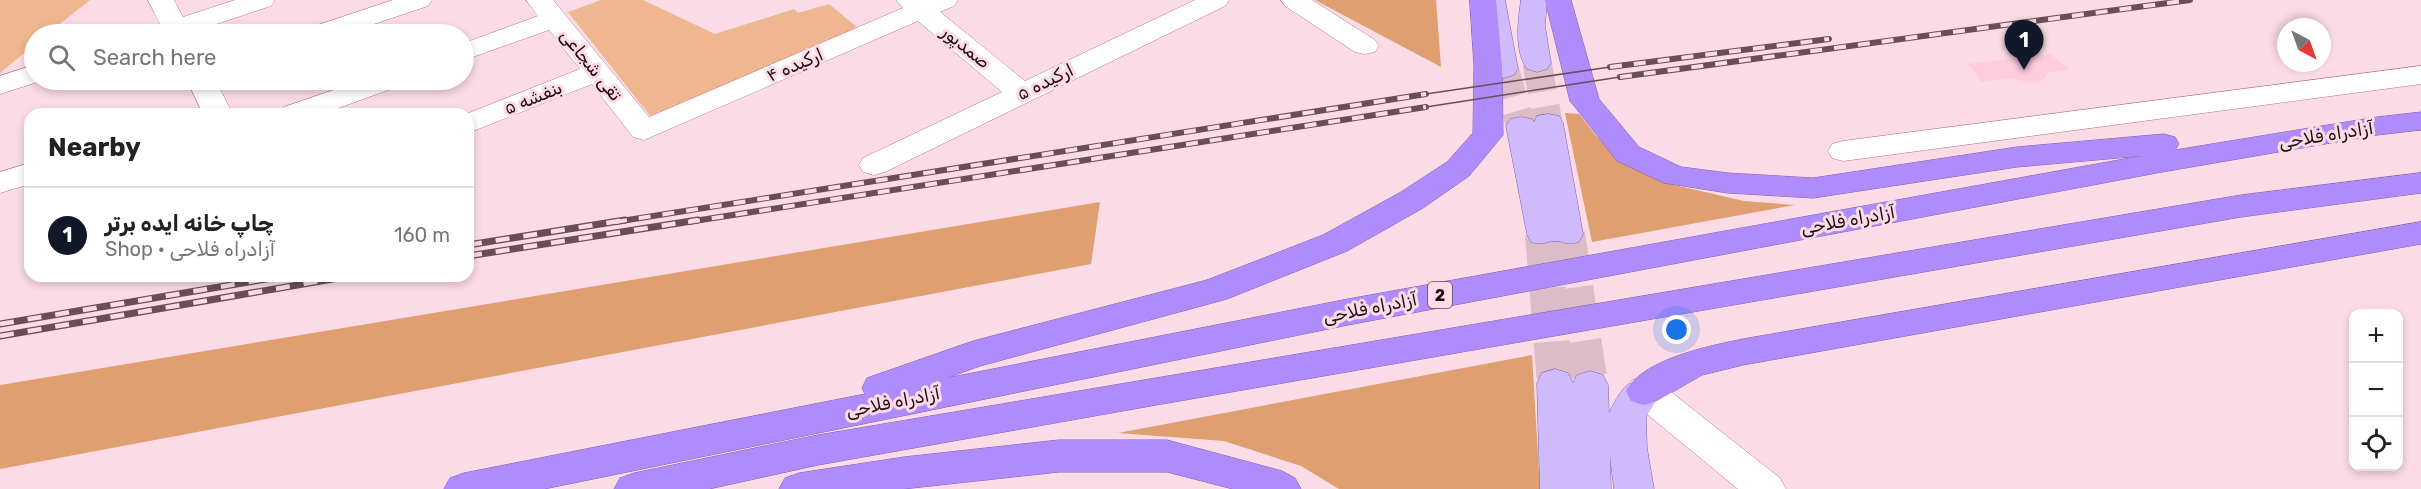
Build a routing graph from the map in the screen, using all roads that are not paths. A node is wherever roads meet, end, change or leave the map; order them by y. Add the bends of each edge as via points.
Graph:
1 (161, 0) edge
2 (262, 0) edge
3 (419, 0) edge
4 (1216, 0) edge
5 (1294, 0) edge
6 (1483, 0) edge
7 (1492, 0) edge
8 (1534, 0) edge
9 (1558, 0) edge
10 (925, 3) edge
11 (547, 10) edge
12 (168, 24) edge
13 (196, 24) edge
14 (349, 24) edge
15 (1365, 45) dead end
16 (474, 47) edge
17 (1537, 63) tunnel mouth
18 (1504, 69) tunnel mouth
19 (597, 72) junction
20 (2421, 75) edge
21 (24, 78) edge
22 (0, 86) edge
23 (204, 90) edge
24 (361, 90) edge
25 (1022, 93) junction
26 (209, 108) edge
27 (311, 108) edge
28 (474, 122) edge
29 (2421, 122) edge
30 (1535, 125) tunnel mouth
31 (644, 130) joint
32 (2250, 147) junction
33 (1844, 151) dead end
34 (874, 165) dead end
35 (24, 175) edge
36 (0, 183) edge
37 (2421, 183) edge
38 (2421, 233) edge
39 (1555, 234) tunnel mouth
40 (1644, 391) junction
41 (777, 425) junction
42 (464, 489) edge
43 (634, 489) edge
44 (799, 489) edge
45 (1281, 489) edge
46 (1560, 489) edge
47 (1591, 489) edge
48 (1634, 489) edge
49 (1766, 489) edge

1 - 12 street
2 - 13 street
3 - 14 street
4 - 25 street, ارکیده ۵
5 - 15 street
6 - 41 highway via 1488,135 1458,169 1412,200 1335,243 1215,290 973,354
7 - 18 main road
8 - 17 main road via 1530,26
9 - 32 highway via 1585,101 1628,154 1675,176 1813,188 2017,157 2152,144
10 - 25 street, صمدپور
10 - 31 street, ارکیده ۴
11 - 16 street
11 - 19 street, تقی شجاعی
19 - 28 street, بنفشه ۵
19 - 31 street, تقی شجاعی
20 - 33 street
21 - 22 street
23 - 26 street
24 - 27 street
25 - 34 street, ارکیده ۵
29 - 32 highway, آزادراه فلاحی / 2
30 - 39 main road
32 - 41 highway, آزادراه فلاحی / 2 via 1359,309
35 - 36 street
37 - 43 highway, آزادراه فلاحی via 2241,206 1185,386 818,450
38 - 40 highway via 1743,352 1692,363
40 - 48 main road via 1627,414
40 - 49 street
41 - 42 highway, آزادراه فلاحی / 2
44 - 45 highway via 904,473 1047,458 1113,456 1167,456 1268,482
46 - 47 main road via 1572,384

